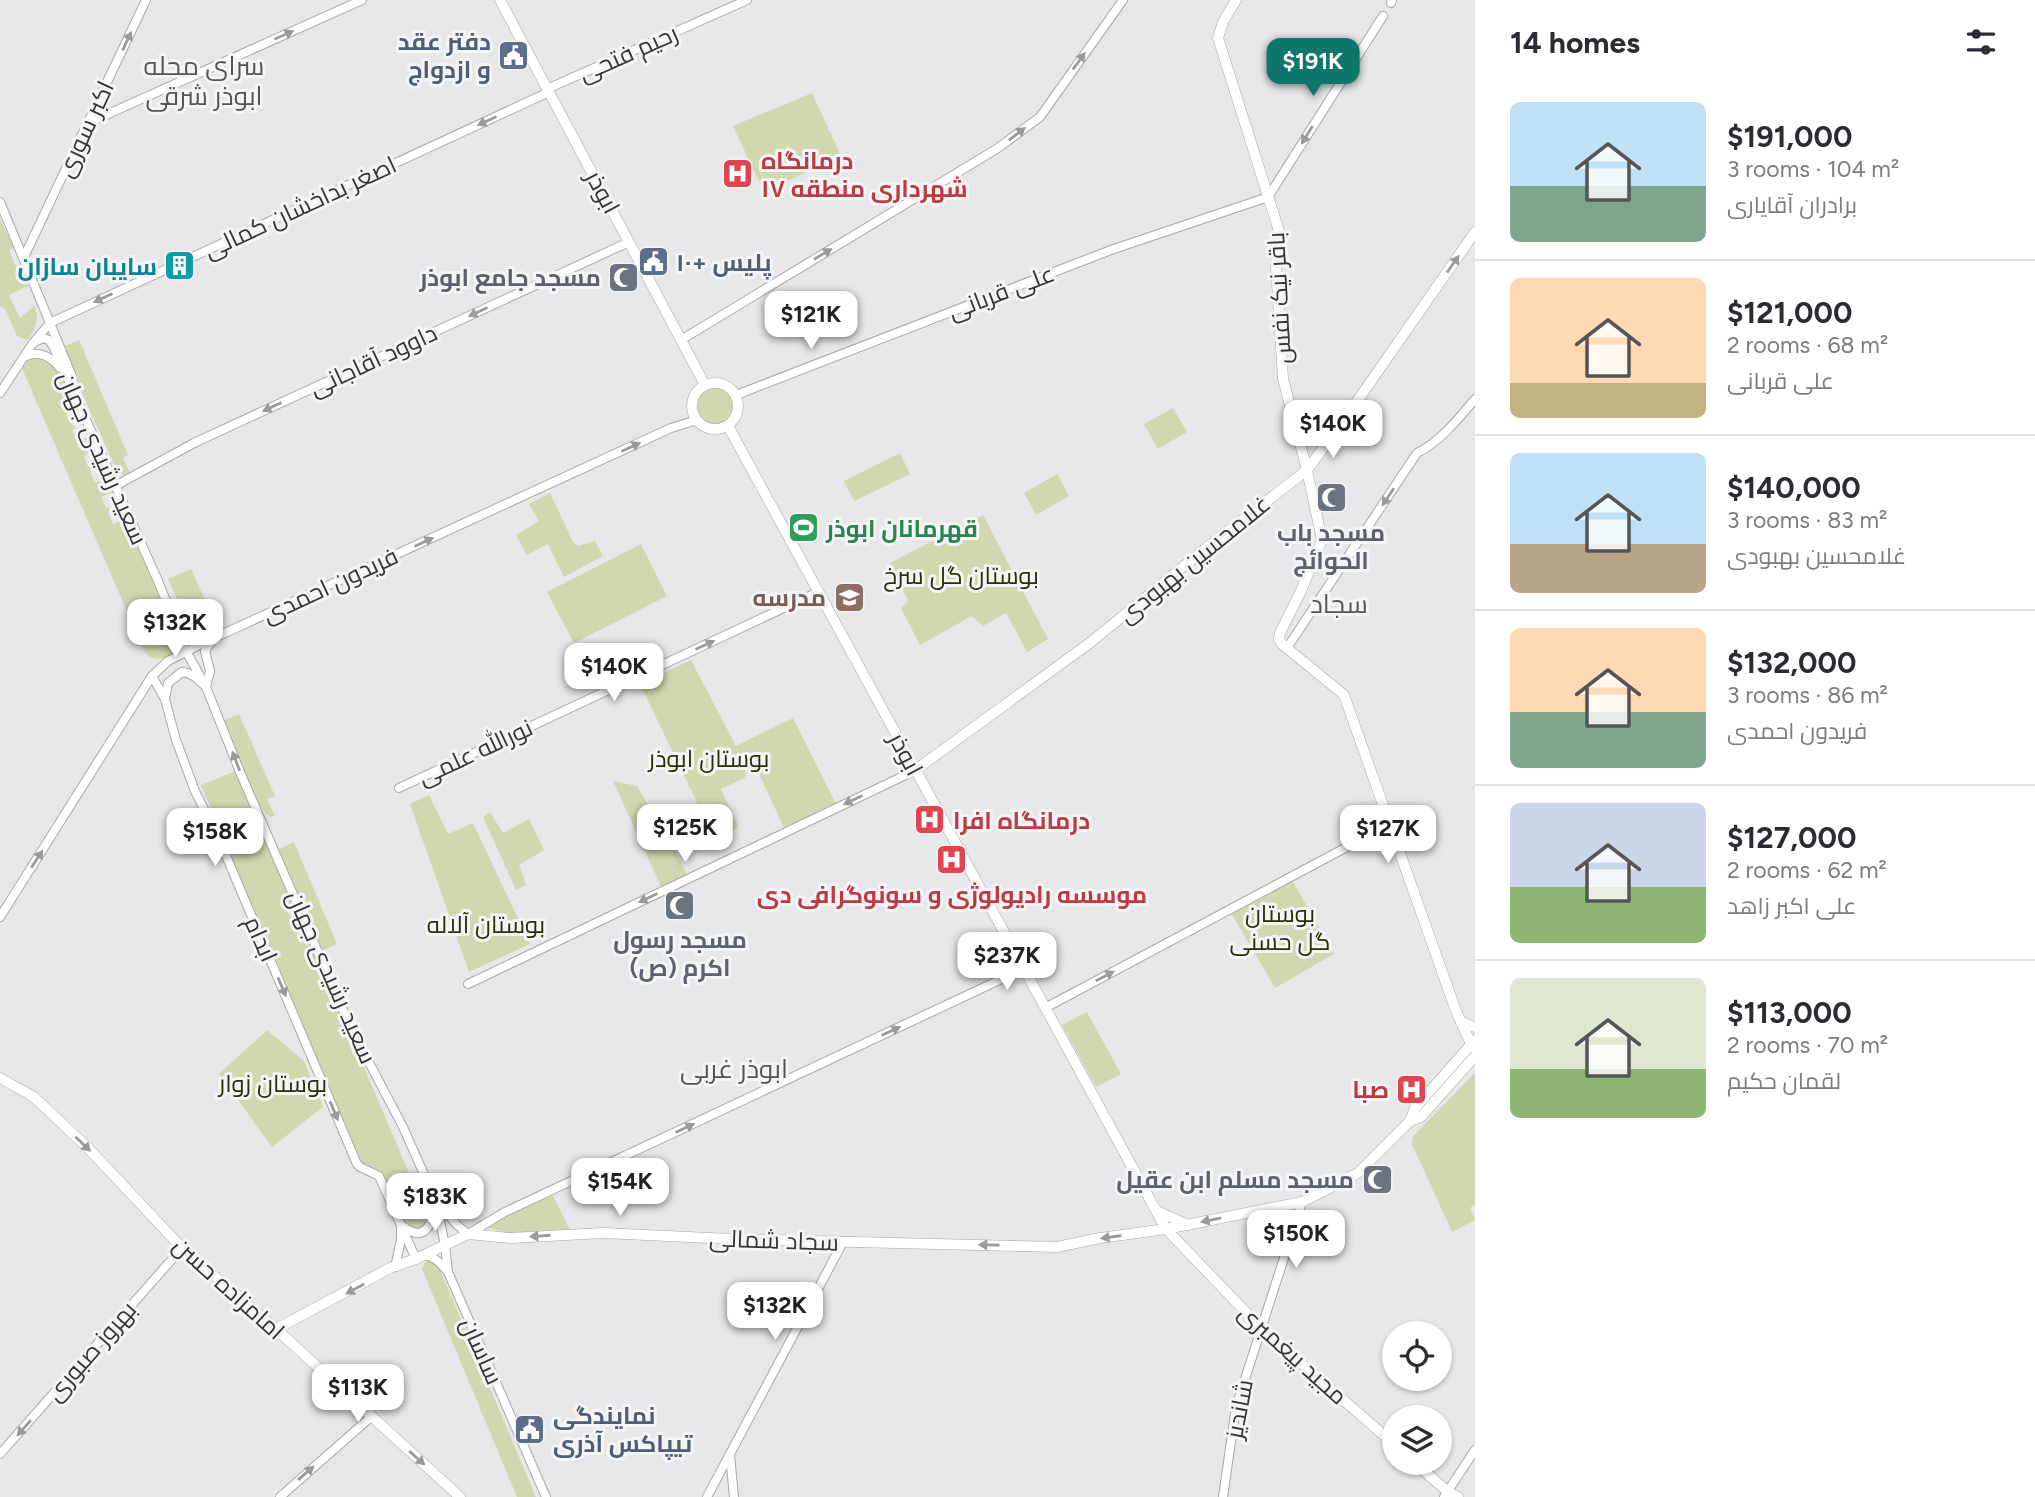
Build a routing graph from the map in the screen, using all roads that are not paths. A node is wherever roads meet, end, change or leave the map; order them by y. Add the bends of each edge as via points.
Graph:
1 (146, 0) edge
2 (362, 0) edge
3 (500, 0) edge
4 (747, 0) edge
5 (1123, 0) edge
6 (1236, 0) edge
7 (1383, 16) dead end
8 (548, 90) junction
9 (88, 123) junction
10 (1268, 197) junction
11 (0, 202) edge
12 (1475, 232) edge
13 (629, 242) junction
14 (24, 257) junction
15 (50, 323) junction
16 (681, 340) junction
17 (33, 343) junction
18 (26, 356) junction
19 (65, 372) junction
20 (705, 385) junction
21 (0, 393) edge
22 (736, 395) junction
23 (1475, 399) edge
24 (697, 420) junction
25 (728, 426) junction
26 (1307, 470) junction
27 (117, 485) junction
28 (160, 580) junction
29 (818, 592) junction
30 (222, 635) junction
31 (201, 644) junction
32 (1287, 648) junction
33 (186, 651) junction
34 (152, 676) junction
35 (206, 687) junction
36 (164, 699) junction
37 (914, 771) junction
38 (399, 788) dead end
39 (1390, 824) junction
40 (0, 917) edge
41 (1023, 969) junction
42 (468, 984) dead end
43 (1045, 1008) junction
44 (1461, 1022) junction
45 (1475, 1027) edge
46 (1474, 1044) edge
47 (1475, 1056) edge
48 (0, 1078) edge
49 (1415, 1115) junction
50 (435, 1199) junction
51 (1303, 1202) junction
52 (1156, 1211) junction
53 (401, 1225) junction
54 (1189, 1225) junction
55 (1166, 1229) junction
56 (468, 1234) junction
57 (843, 1242) junction
58 (445, 1245) junction
59 (182, 1248) junction
60 (420, 1257) junction
61 (395, 1267) junction
62 (448, 1272) junction
63 (276, 1329) junction
64 (1262, 1329) junction
65 (372, 1416) junction
66 (1382, 1434) edge
67 (1475, 1450) edge
68 (0, 1454) edge
69 (730, 1454) junction
70 (1427, 1475) edge
71 (715, 1481) junction
72 (733, 1494) edge
73 (1448, 1495) edge
74 (280, 1497) edge
75 (460, 1497) edge
76 (546, 1497) edge
77 (707, 1497) edge
78 (1223, 1497) edge
79 (1458, 1497) edge

9 -> 1 street, اکبر سوری
9 -> 2 street
3 - 8 main road, ابوذر
4 - 8 street, رحیم فتحی
16 -> 5 street via 998,148 1040,117
6 - 10 main road, باقر نیک نفس via 1218,38
7 -> 10 street
8 - 13 main road, ابوذر
8 -> 15 street, اصغر بداخشان کمالی
9 - 14 street, اکبر سوری
10 - 22 street, علی قربانی via 1111,250
10 - 26 main road, باقر نیک نفس via 1279,231 1276,266 1283,379
11 - 14 street, سعید رشیدی جهان
26 -> 12 main road, غلامحسین بهبودی
13 - 16 main road, ابوذر
13 -> 27 street, داوود آقاجانی via 194,443
14 - 15 street, سعید رشیدی جهان
15 - 17 street
15 - 27 street, سعید رشیدی جهان
16 - 20 main road, ابوذر
17 - 18 street
17 - 19 street, سعید رشیدی جهان via 49,340
18 - 19 street via 43,355
18 - 21 street
19 - 27 street, سعید رشیدی جهان
20 - 22 main road via 726,385
20 - 24 main road via 692,401
22 - 25 main road via 739,409
23 -> 32 street via 1457,421 1417,453
24 - 25 main road via 715,430
30 -> 24 street, فریدون احمدی
25 - 29 main road, ابوذر
26 - 32 main road, باقر نیک نفس via 1322,540 1280,633
26 - 37 main road, غلامحسین بهبودی via 1091,642
27 - 28 street, سعید رشیدی جهان
28 - 31 street, سعید رشیدی جهان via 187,639
28 - 33 street, سعید رشیدی جهان
29 - 37 main road, ابوذر
38 -> 29 street, نورالله علمی
30 - 31 street, فریدون احمدی
30 - 35 street via 205,651 210,671
31 - 33 street, فریدون احمدی
32 - 39 main road via 1344,695
33 - 34 street, فریدون احمدی
33 - 35 street, سعید رشیدی جهان
34 - 36 street, ابدام
40 -> 34 street, فریدون احمدی
35 - 36 street via 182,672 168,683
50 -> 35 street, سعید رشیدی جهان via 350,1026
36 -> 53 street, ابدام via 195,791 357,1164 379,1176
37 - 41 main road, ابوذر
37 -> 42 street
43 -> 39 street
39 - 44 main road
41 - 43 main road, ابوذر
56 -> 41 street via 505,1212
43 - 52 main road, ابوذر
44 - 45 main road
44 - 46 main road
46 - 49 main road
47 - 49 main road
48 -> 59 main road, امامزاده حسن via 34,1097
49 - 51 main road, سجاد شمالی via 1358,1172
50 - 53 street via 431,1224 424,1232 410,1232
50 - 56 street, سعید رشیدی جهان
50 - 58 street, ساسان
51 -> 54 main road, سجاد شمالی
51 - 64 street, شاندیز
52 - 54 main road
52 - 55 main road, ابوذر
53 - 60 street, ابدام
53 - 61 street
54 - 55 main road, سجاد شمالی
55 -> 57 main road, سجاد شمالی via 1057,1247
55 - 64 main road, مجید پیغمبری
57 -> 56 main road, سجاد شمالی via 604,1233 510,1238
56 - 58 main road
57 - 69 street
58 - 60 main road
58 - 62 street, ساسان
59 - 63 main road, امامزاده حسن
59 -> 68 street, بهروز صبوری
60 - 61 main road
60 - 62 street via 428,1255
61 -> 63 main road
62 - 76 street, ساسان
63 - 65 main road, امامزاده حسن
64 - 66 main road, مجید پیغمبری
64 - 78 street, شاندیز via 1237,1407
74 -> 65 street
65 -> 75 main road, امامزاده حسن
67 - 73 street
69 - 71 street
69 - 72 street
70 - 73 main road
71 - 72 street via 724,1480
71 - 77 street
73 - 79 main road

